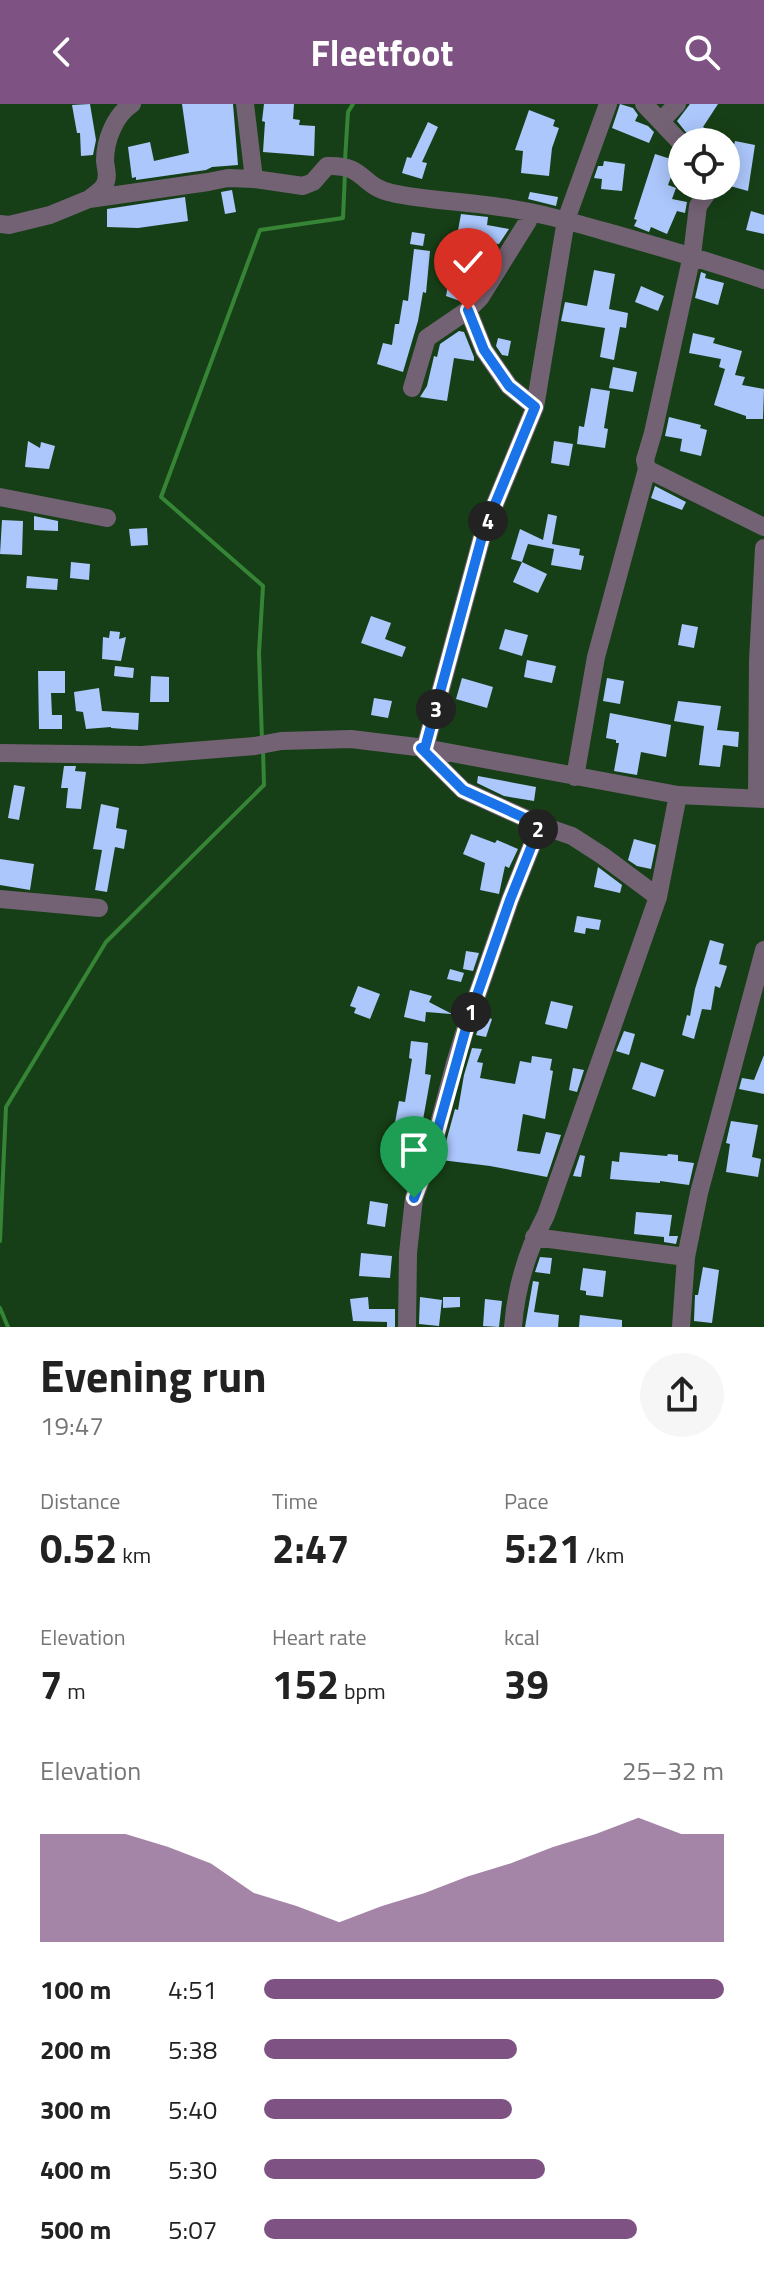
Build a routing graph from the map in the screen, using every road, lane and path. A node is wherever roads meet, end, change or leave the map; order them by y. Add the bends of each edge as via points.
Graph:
1 (132, 104) edge
2 (245, 104) edge
3 (608, 104) edge
4 (644, 104) edge
5 (677, 104) edge
6 (661, 121) junction
7 (668, 129) edge
8 (254, 179) junction
9 (89, 199) junction
10 (702, 200) edge
11 (432, 201) junction
12 (463, 203) junction
13 (566, 220) junction
14 (528, 221) junction
15 (0, 224) edge
16 (692, 255) junction
17 (764, 280) edge
18 (468, 310) junction
19 (412, 388) dead end
20 (535, 407) junction
21 (647, 469) junction
22 (0, 497) edge
23 (107, 518) dead end
24 (764, 527) edge
25 (764, 548) edge
26 (761, 658) edge
27 (423, 748) junction
28 (0, 753) edge
29 (575, 777) junction
30 (678, 795) junction
31 (760, 798) edge
32 (540, 825) junction
33 (658, 897) junction
34 (0, 899) edge
35 (99, 908) dead end
36 (764, 950) edge
37 (534, 1237) junction
38 (686, 1257) junction
39 (407, 1327) edge
40 (513, 1327) edge
41 (681, 1327) edge

1 - 9 street via 117,119 107,146 103,188
2 - 8 street
3 - 13 street
4 - 6 street
5 - 6 street
6 - 7 street
8 - 9 street via 228,178
8 - 11 street via 303,186 327,166 344,166 379,190
9 - 15 street via 50,215
10 - 16 street
11 - 12 street
11 - 14 street
12 - 13 street
12 - 14 street
13 - 16 street
13 - 20 street
14 - 18 street
16 - 17 street
16 - 21 street
18 - 19 street via 427,338
18 - 20 street via 484,350 509,386
20 - 27 street via 483,533
21 - 24 street
21 - 29 street via 596,657
22 - 23 street
25 - 26 street
26 - 31 street
27 - 28 street via 351,739 142,755
27 - 29 street
27 - 32 street via 463,790
29 - 30 street
30 - 31 street
30 - 33 street
32 - 33 street via 572,836
32 - 39 street via 468,1021 414,1198
33 - 37 street
34 - 35 street
36 - 38 street
37 - 38 street
37 - 40 street
38 - 41 street

